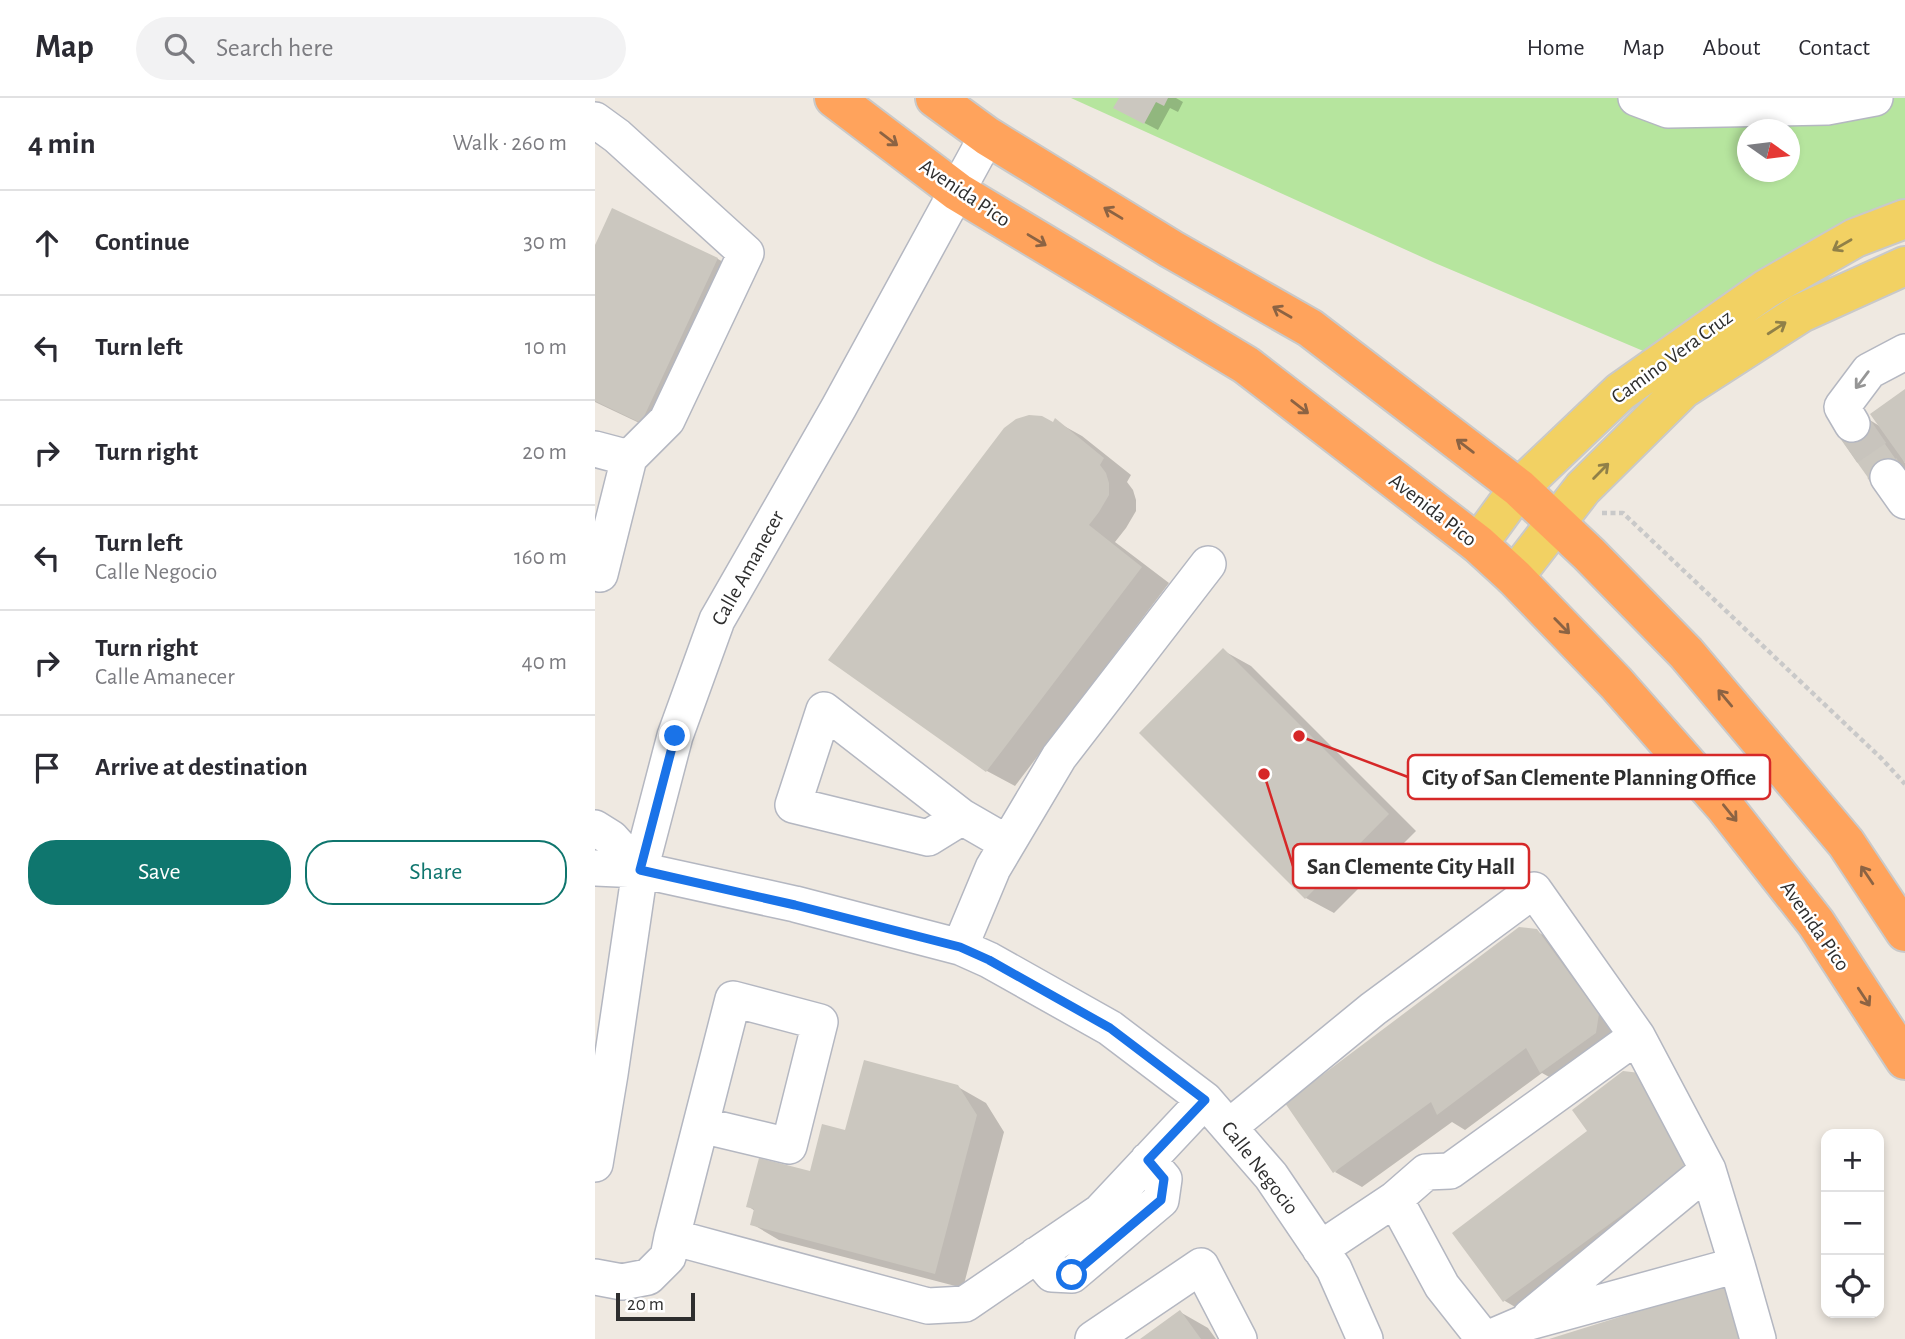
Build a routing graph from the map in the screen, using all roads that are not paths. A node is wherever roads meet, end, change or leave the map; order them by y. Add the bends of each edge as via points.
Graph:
1 (834, 98) edge
2 (935, 98) edge
3 (1636, 98) edge
4 (1875, 98) edge
5 (595, 120) edge
6 (987, 136) junction
7 (958, 192) junction
8 (1905, 219) edge
9 (1905, 266) edge
10 (1905, 352) edge
11 (1852, 424) tunnel mouth
12 (595, 449) edge
13 (629, 458) junction
14 (1519, 488) junction
15 (1557, 523) junction
16 (1478, 544) junction
17 (1208, 565) dead end
18 (1514, 577) junction
19 (597, 579) edge
20 (962, 817) junction
21 (595, 828) edge
22 (1007, 844) junction
23 (595, 868) edge
24 (640, 870) junction
25 (1905, 932) edge
26 (960, 947) junction
27 (1637, 1036) junction
28 (1905, 1060) edge
29 (1205, 1100) junction
30 (701, 1125) dead end
31 (1229, 1127) junction
32 (595, 1164) edge
33 (1708, 1170) junction
34 (1395, 1199) junction
35 (672, 1237) junction
36 (1320, 1249) junction
37 (1737, 1265) junction
38 (595, 1277) edge
39 (1522, 1324) junction
40 (1093, 1339) edge
41 (1239, 1339) edge
42 (1365, 1339) edge
43 (1485, 1339) edge
44 (1758, 1339) edge

1 -> 7 highway, Avenida Pico
2 - 6 highway
3 - 4 street via 1668,110 1827,107
5 - 13 street via 746,253 667,420
6 - 7 street, Calle Amanecer
14 -> 6 highway via 1310,328
7 -> 16 highway, Avenida Pico via 1246,365
7 - 24 street, Calle Amanecer via 717,620 675,736
8 -> 14 main road, Camino Vera Cruz via 1855,238 1766,289 1620,392
15 -> 9 main road, Camino Vera Cruz via 1583,488 1683,389 1801,313
10 -> 11 street via 1869,371 1842,407
12 - 13 street
13 - 19 street
14 - 15 highway
14 - 16 main road, Camino Vera Cruz
15 - 18 main road, Camino Vera Cruz
25 -> 15 highway via 1846,843 1686,653
16 - 18 highway, Avenida Pico
17 - 22 street via 1059,757
18 -> 28 highway, Avenida Pico via 1616,683 1725,807 1816,923
20 - 20 street via 898,768 824,710 793,805 928,838
20 - 22 street
21 - 24 street via 611,838
22 - 26 street
23 - 24 street, Calle Negocio
24 - 26 street, Calle Negocio
24 - 32 street, Calle Amanecer
26 - 29 street, Calle Negocio via 1110,1028
27 - 31 street via 1534,890 1373,1010
27 - 33 street
27 - 34 street via 1450,1171 1426,1172
29 - 31 street, Calle Negocio
29 - 35 street via 1148,1160 1164,1179 1161,1200 1072,1275 1052,1274 1036,1255 965,1304 928,1306
30 - 35 street
31 - 36 street, Calle Negocio via 1271,1176
33 - 37 street
33 - 39 street
34 - 36 street
34 - 43 street via 1442,1286
35 - 38 street via 667,1257 648,1277 622,1282
36 - 42 street, Calle Negocio via 1334,1269
37 - 39 street
37 - 44 street
39 - 43 street
40 - 41 street via 1201,1266

